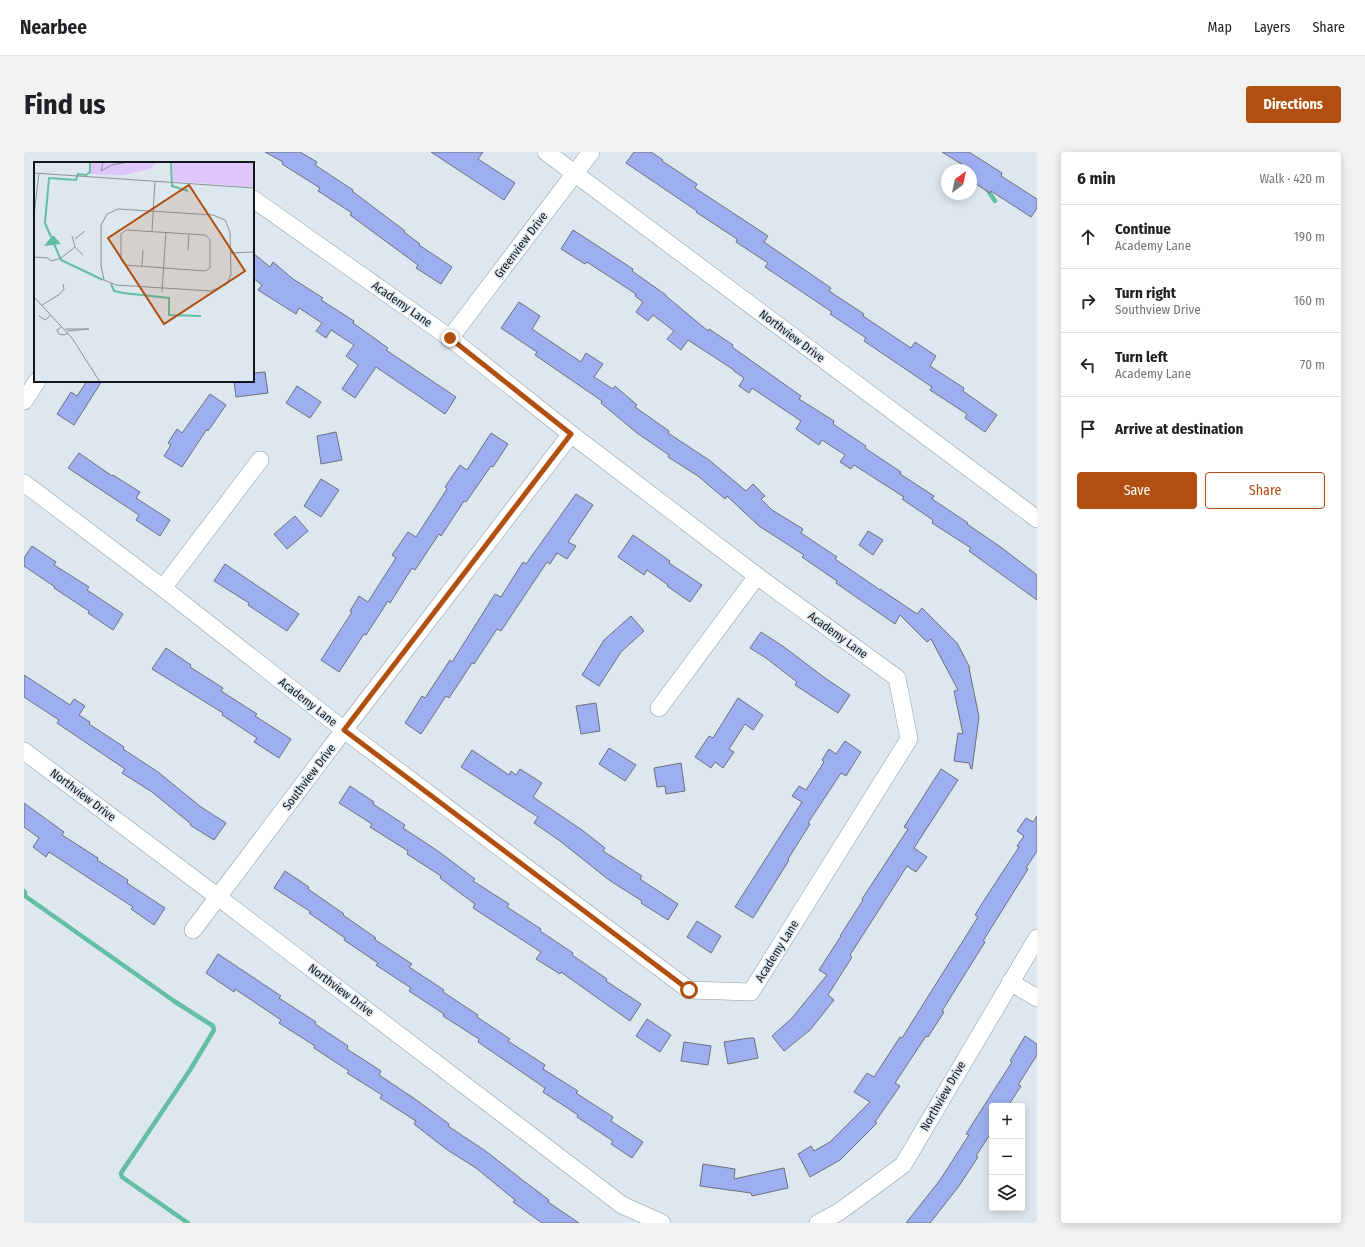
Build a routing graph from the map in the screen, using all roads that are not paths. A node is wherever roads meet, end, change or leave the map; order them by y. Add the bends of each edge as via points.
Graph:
1 (546, 152) edge
2 (591, 152) edge
3 (574, 173) junction
4 (254, 200) edge
5 (450, 338) junction
6 (36, 382) edge
7 (24, 401) edge
8 (571, 434) junction
9 (260, 460) dead end
10 (24, 483) edge
11 (1037, 519) edge
12 (757, 576) junction
13 (163, 588) junction
14 (659, 708) dead end
15 (344, 730) junction
16 (24, 751) edge
17 (218, 897) junction
18 (193, 930) dead end
19 (1037, 938) edge
20 (1010, 982) junction
21 (1037, 998) edge
22 (662, 1223) edge
23 (818, 1223) edge

1 - 3 street, Northview Drive
2 - 3 street, Greenview Drive
3 - 5 street, Greenview Drive
3 - 11 street, Northview Drive
4 - 5 street, Academy Lane
5 - 8 street, Academy Lane
6 - 7 street
8 - 12 street, Academy Lane
8 - 15 street, Southview Drive
9 - 13 street
10 - 13 street, Academy Lane
12 - 14 street
12 - 15 street, Academy Lane via 897,678 909,739 751,992 689,990
13 - 15 street, Academy Lane
15 - 17 street, Southview Drive
16 - 17 street, Northview Drive
17 - 18 street, Southview Drive
17 - 22 street, Northview Drive via 622,1205
19 - 20 street, Northview Drive
20 - 21 street
20 - 23 street, Northview Drive via 903,1165 839,1212

